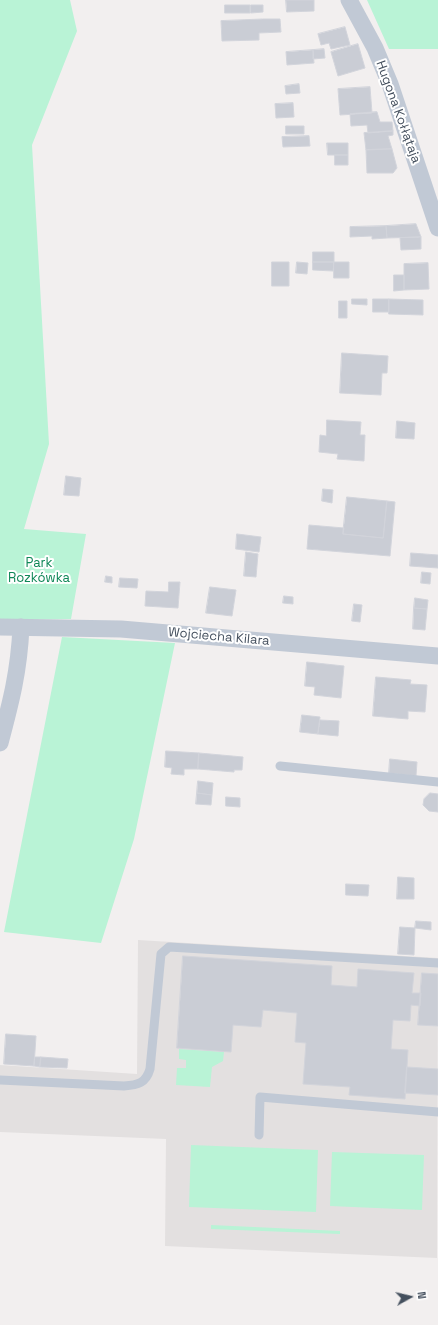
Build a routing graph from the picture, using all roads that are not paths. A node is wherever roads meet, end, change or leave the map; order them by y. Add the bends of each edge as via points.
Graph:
1 (349, 0) edge
2 (438, 228) edge
3 (0, 627) edge
4 (21, 627) junction
5 (438, 656) edge
6 (0, 743) edge
7 (280, 766) dead end
8 (438, 782) edge
9 (438, 963) edge
10 (0, 1080) edge
11 (438, 1112) edge
12 (259, 1135) dead end

1 - 2 street, Hugona Kołłątaja via 375,48 390,84
3 - 4 street, Wojciecha Kilara
4 - 5 street, Wojciecha Kilara via 121,629
4 - 6 street via 16,686
7 - 8 lane
9 - 10 lane via 169,948 161,954 150,1069 148,1077 142,1083 124,1086
11 - 12 lane via 260,1098

